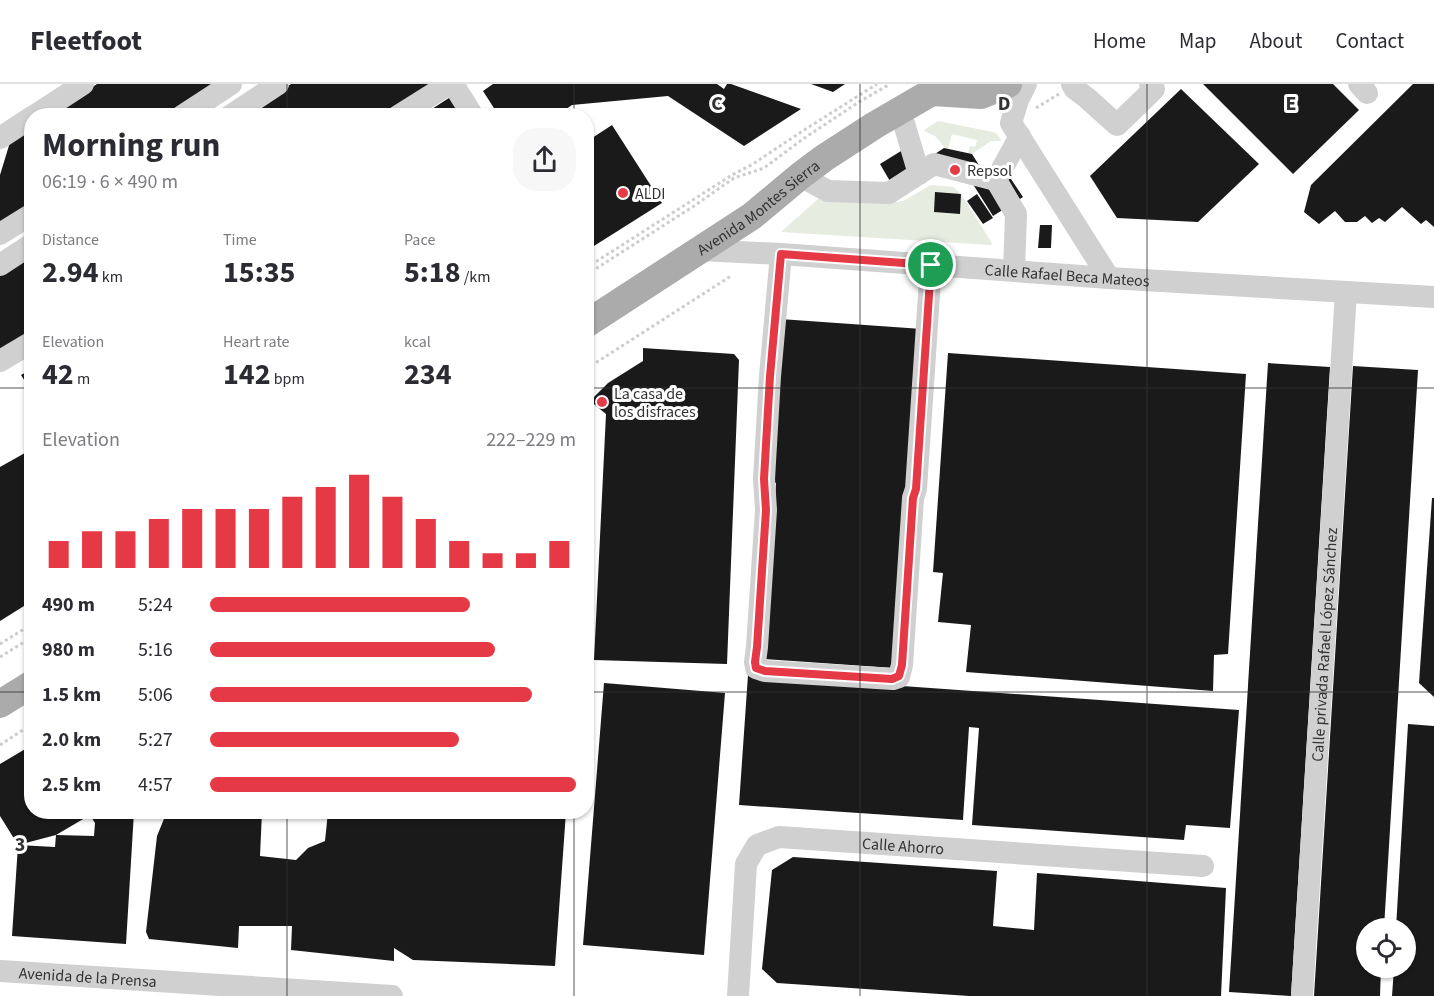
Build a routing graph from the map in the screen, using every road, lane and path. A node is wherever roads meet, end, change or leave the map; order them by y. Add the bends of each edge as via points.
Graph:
1 (83, 84) edge
2 (231, 84) edge
3 (278, 84) edge
4 (451, 84) edge
5 (877, 84) edge
6 (890, 84) edge
7 (1008, 84) edge
8 (1018, 84) edge
9 (1026, 84) edge
10 (1150, 84) edge
11 (1073, 85) edge
12 (940, 87) edge
13 (46, 108) edge
14 (194, 108) edge
15 (242, 108) edge
16 (411, 108) edge
17 (468, 108) edge
18 (900, 110) junction
19 (1032, 112) dead end
20 (24, 122) edge
21 (1016, 130) junction
22 (0, 138) edge
23 (919, 174) junction
24 (800, 176) junction
25 (996, 180) junction
26 (24, 219) edge
27 (0, 234) edge
28 (24, 249) edge
29 (700, 250) junction
30 (781, 254) junction
31 (594, 263) edge
32 (0, 265) edge
33 (931, 265) junction
34 (594, 270) edge
35 (1014, 271) junction
36 (731, 276) dead end
37 (1109, 278) junction
38 (1346, 292) junction
39 (1434, 297) edge
40 (594, 319) edge
41 (24, 347) edge
42 (0, 361) edge
43 (594, 364) edge
44 (24, 629) edge
45 (24, 642) edge
46 (0, 644) edge
47 (0, 657) edge
48 (24, 689) edge
49 (0, 704) edge
50 (24, 729) edge
51 (0, 745) edge
52 (1203, 866) dead end
53 (0, 971) edge
54 (392, 996) edge
55 (738, 996) edge
56 (1302, 996) edge

1 - 13 street
2 - 14 street
3 - 15 street
4 - 16 street
4 - 17 street
5 - 31 path
6 - 34 path via 764,168 734,178
7 - 12 main road, Avenida Montes Sierra via 981,95
8 - 9 main road
9 - 21 street via 1018,100
10 - 11 street via 1154,89 1117,125
11 - 19 path
12 - 18 main road, Avenida Montes Sierra
18 - 23 street
18 - 24 main road, Avenida Montes Sierra
20 - 22 street
21 - 25 street
21 - 37 street
23 - 24 street via 889,193 828,190
23 - 25 street via 934,164
24 - 29 main road, Avenida Montes Sierra via 752,216
25 - 35 street via 1016,214
26 - 27 street
28 - 32 street
29 - 30 street, Calle Rafael Beca Mateos
29 - 40 main road, Avenida Montes Sierra
30 - 33 street, Calle Rafael Beca Mateos
30 - 33 street via 770,376 766,510 755,662 756,668 765,671 892,679 899,676
33 - 35 street, Calle Rafael Beca Mateos
35 - 37 street, Calle Rafael Beca Mateos
36 - 43 path
37 - 38 street, Calle Rafael Beca Mateos
38 - 39 street, Calle Rafael Beca Mateos
38 - 56 street, Calle privada Rafael López Sánchez
41 - 42 street
44 - 46 path
45 - 47 path
48 - 49 main road
50 - 51 path
52 - 55 street, Calle Ahorro via 778,837 757,845 746,864
53 - 54 street, Avenida de la Prensa

